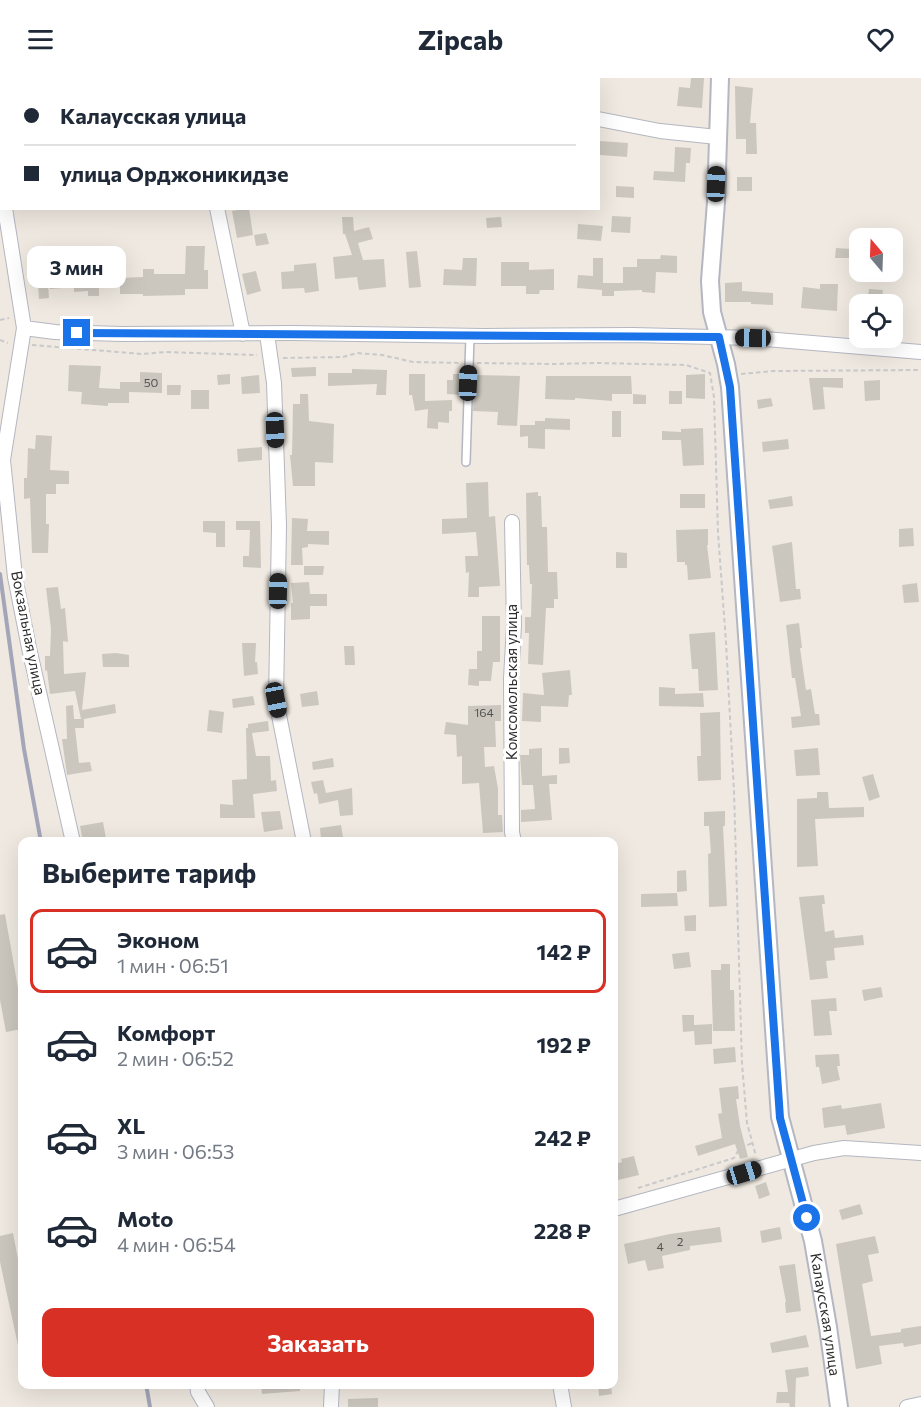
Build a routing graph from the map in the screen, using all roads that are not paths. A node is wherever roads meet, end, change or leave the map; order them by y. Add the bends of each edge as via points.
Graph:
1 (720, 78) edge
2 (600, 119) edge
3 (717, 137) junction
4 (5, 210) edge
5 (217, 210) edge
6 (24, 328) junction
7 (243, 334) junction
8 (267, 334) junction
9 (470, 336) junction
10 (719, 337) junction
11 (921, 352) edge
12 (466, 462) dead end
13 (512, 522) dead end
14 (72, 837) edge
15 (303, 837) edge
16 (513, 837) edge
17 (921, 1153) edge
18 (791, 1160) junction
19 (618, 1208) edge
20 (198, 1389) edge
21 (332, 1389) edge
22 (561, 1389) edge
23 (921, 1404) edge
24 (207, 1407) edge
25 (331, 1407) edge
26 (564, 1407) edge
27 (839, 1407) edge
28 (906, 1407) edge

1 - 3 street, Калаусская улица
2 - 3 street
3 - 10 street, Калаусская улица via 710,281
4 - 6 street, Вокзальная улица
5 - 7 street
6 - 7 street via 122,334
6 - 14 street, Вокзальная улица via 3,460 15,577
7 - 8 street
8 - 9 street
8 - 15 street via 274,383 279,525 276,700
9 - 10 street
9 - 12 lane
10 - 11 street
10 - 18 street, Калаусская улица via 728,376 780,1118
13 - 16 street, Комсомольская улица
17 - 18 street via 844,1148
18 - 19 street
18 - 27 street, Калаусская улица via 813,1241
20 - 24 street
21 - 25 street
22 - 26 street
23 - 28 street

